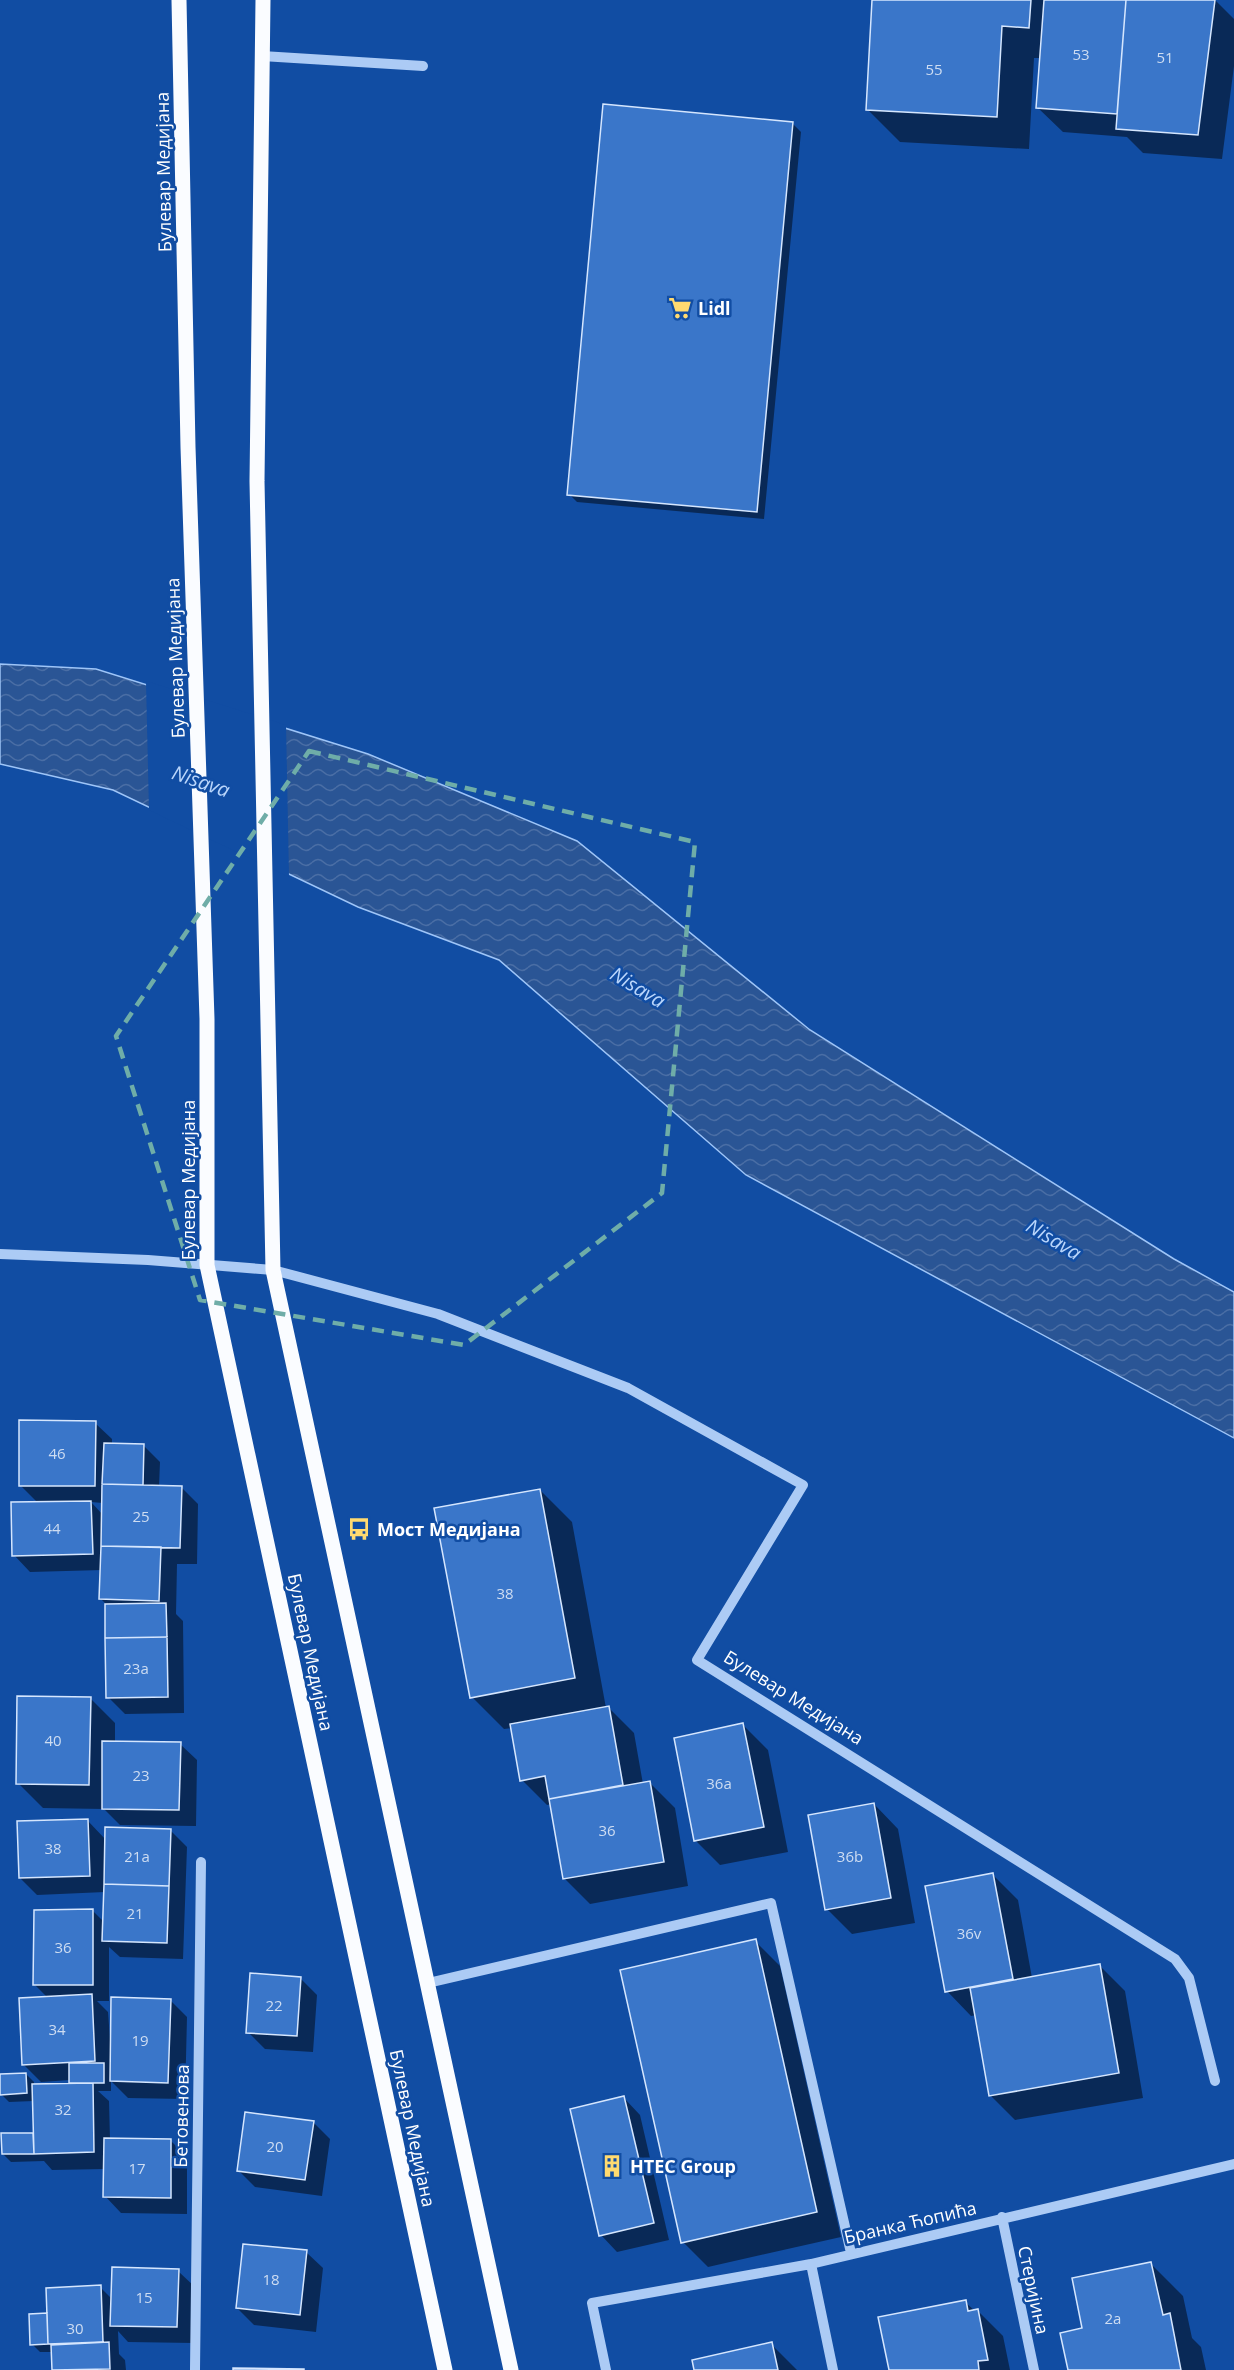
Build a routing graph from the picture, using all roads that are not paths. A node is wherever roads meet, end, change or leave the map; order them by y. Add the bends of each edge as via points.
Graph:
1 (180, 0) edge
2 (263, 0) edge
3 (262, 56) junction
4 (423, 66) dead end
5 (0, 1254) edge
6 (207, 1265) junction
7 (273, 1270) junction
8 (201, 1862) dead end
9 (428, 1983) junction
10 (1215, 2081) dead end
11 (1234, 2164) edge
12 (1002, 2217) junction
13 (851, 2253) junction
14 (811, 2264) junction
15 (195, 2370) edge
16 (445, 2370) edge
17 (511, 2370) edge
18 (606, 2370) edge
19 (833, 2370) edge
20 (1034, 2370) edge

1 - 6 main road, Булевар Медијана via 188,447 207,1019
2 - 3 main road
3 - 4 street
3 - 7 main road via 256,481
5 - 6 street
6 - 7 street
6 - 16 main road, Булевар Медијана
7 - 9 main road
7 - 10 street, Булевар Медијана via 438,1314 628,1388 803,1485 698,1659 1175,1959 1189,1978
8 - 15 street, Бетовенова
9 - 13 street via 771,1903
9 - 17 main road
11 - 12 street, Бранка Ћопића
12 - 13 street, Бранка Ћопића
12 - 20 street, Стеријина
13 - 14 street, Бранка Ћопића
14 - 18 street, Бранка Ћопића via 592,2303
14 - 19 street

